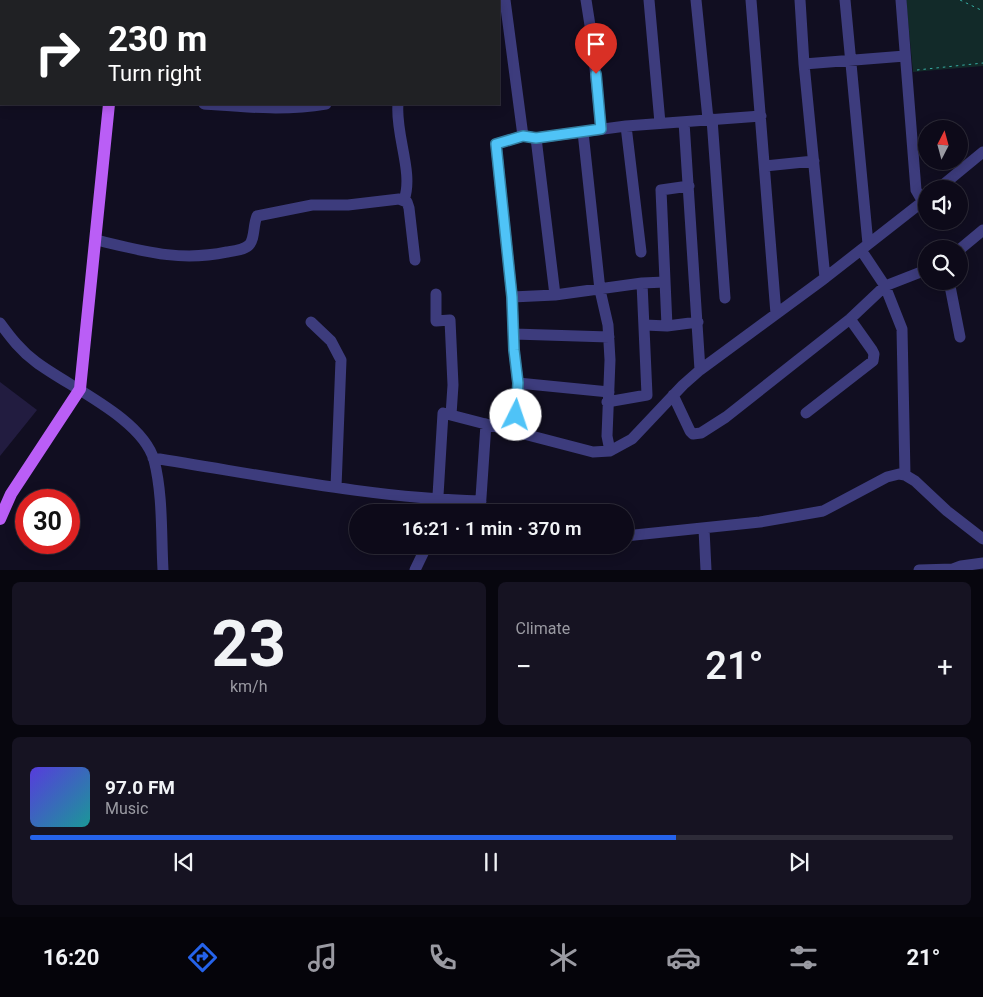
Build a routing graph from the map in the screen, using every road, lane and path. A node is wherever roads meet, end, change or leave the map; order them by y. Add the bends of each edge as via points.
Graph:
1 (505, 0) edge
2 (586, 0) edge
3 (649, 0) edge
4 (661, 0) edge
5 (696, 0) edge
6 (752, 0) edge
7 (800, 0) edge
8 (845, 0) edge
9 (901, 0) edge
10 (960, 0) edge
11 (983, 11) edge
12 (905, 56) junction
13 (850, 60) junction
14 (983, 63) edge
15 (804, 64) junction
16 (917, 70) dead end
17 (109, 105) edge
18 (216, 105) edge
19 (320, 105) edge
20 (398, 105) edge
21 (761, 116) junction
22 (710, 119) junction
23 (684, 122) junction
24 (660, 123) junction
25 (626, 126) junction
26 (601, 129) junction
27 (583, 132) junction
28 (523, 136) junction
29 (536, 138) junction
30 (983, 152) edge
31 (814, 161) junction
32 (765, 166) junction
33 (949, 180) edge
34 (689, 186) junction
35 (918, 192) edge
36 (404, 200) junction
37 (918, 205) edge
38 (983, 230) edge
39 (96, 240) junction
40 (968, 242) edge
41 (864, 247) junction
42 (641, 252) dead end
43 (415, 260) dead end
44 (918, 273) edge
45 (825, 278) junction
46 (665, 282) junction
47 (642, 283) junction
48 (885, 286) junction
49 (600, 290) junction
50 (952, 290) edge
51 (436, 294) dead end
52 (555, 295) junction
53 (512, 297) junction
54 (725, 298) dead end
55 (776, 314) junction
56 (850, 319) junction
57 (312, 322) dead end
58 (698, 322) junction
59 (0, 323) edge
60 (645, 325) junction
61 (667, 326) junction
62 (514, 334) junction
63 (609, 337) junction
64 (960, 337) dead end
65 (700, 370) junction
66 (518, 383) junction
67 (80, 389) junction
68 (673, 395) junction
69 (608, 397) junction
70 (806, 414) dead end
71 (451, 415) junction
72 (486, 424) junction
73 (515, 431) junction
74 (610, 451) junction
75 (153, 458) junction
76 (905, 475) junction
77 (336, 487) junction
78 (438, 499) junction
79 (438, 504) edge
80 (464, 504) edge
81 (480, 504) edge
82 (0, 519) edge
83 (704, 529) junction
84 (634, 535) edge
85 (983, 539) edge
86 (422, 554) edge
87 (983, 563) edge
88 (163, 570) edge
89 (414, 570) edge
90 (706, 570) edge
91 (919, 570) edge

1 - 28 street
2 - 26 street
3 - 4 street
3 - 24 street
5 - 22 street
6 - 21 street
7 - 15 street
8 - 13 street
9 - 12 street
10 - 11 path
12 - 13 street
12 - 35 street
13 - 15 street
13 - 41 street
14 - 16 path
15 - 31 street
17 - 39 main road
18 - 19 street via 262,109
20 - 36 street via 408,191
21 - 22 street
21 - 32 street
22 - 23 street
22 - 54 street
23 - 24 street
23 - 34 street
24 - 25 street
25 - 26 street
25 - 42 street
26 - 27 street
27 - 29 street
27 - 49 street
28 - 29 street
28 - 53 street via 496,144
29 - 52 street
30 - 33 street
31 - 32 street
31 - 45 street
32 - 55 street
34 - 46 street via 660,190
34 - 58 street
36 - 39 street via 312,205 266,213 257,216 249,245 207,256 164,255
36 - 43 street via 409,208
37 - 41 street
38 - 40 street
39 - 67 main road
41 - 45 street
41 - 48 street
44 - 48 street
45 - 55 street
46 - 47 street
46 - 61 street
47 - 49 street
47 - 60 street
48 - 56 street
48 - 76 street via 902,329
49 - 52 street
49 - 63 street
50 - 64 street
51 - 71 street via 436,321 450,320
52 - 53 street
53 - 62 street
55 - 65 street
56 - 68 street via 701,433 690,432
56 - 70 street via 872,350 873,361
57 - 77 street via 331,341 341,360
58 - 61 street
58 - 65 street
59 - 67 street via 19,348 37,363
60 - 61 street
60 - 69 street via 647,395
62 - 63 street
62 - 66 street
63 - 69 street
65 - 68 street
66 - 69 street
66 - 73 street
67 - 75 street via 140,435
67 - 82 main road via 11,494
68 - 74 street via 632,439
69 - 74 street
71 - 72 street
71 - 78 street via 443,413
72 - 73 street
72 - 81 street
73 - 74 street via 593,452
75 - 77 street
75 - 88 street via 159,489
76 - 83 street via 887,477 822,511
76 - 85 street
77 - 78 street
78 - 79 street
78 - 80 street
83 - 84 street
83 - 90 street
86 - 89 street
87 - 91 street via 953,570

